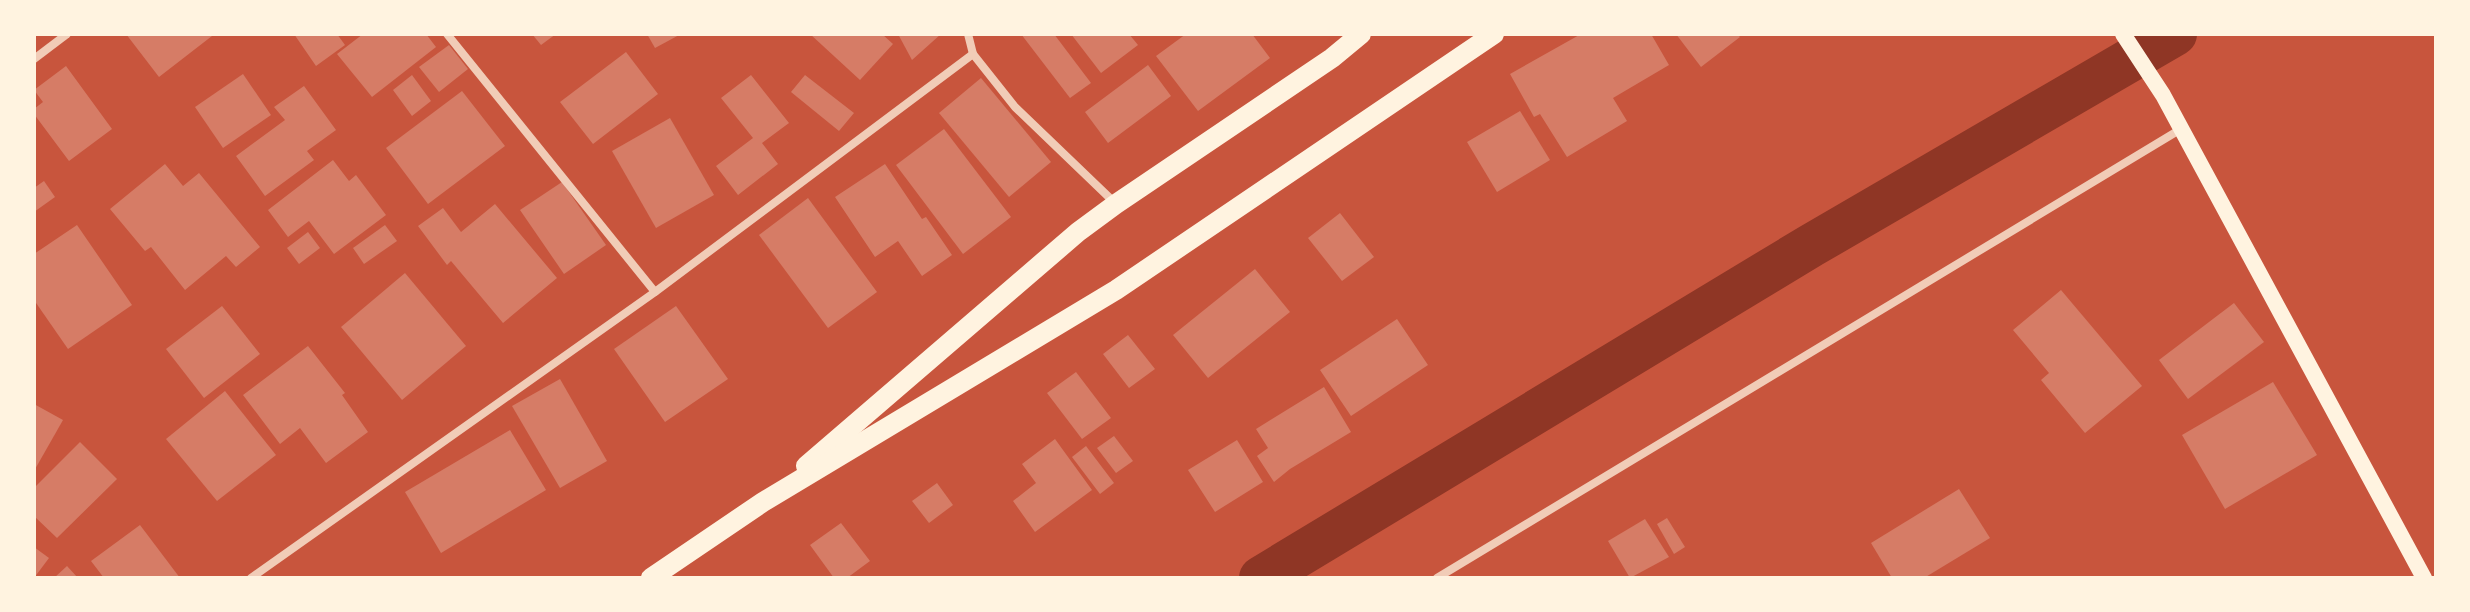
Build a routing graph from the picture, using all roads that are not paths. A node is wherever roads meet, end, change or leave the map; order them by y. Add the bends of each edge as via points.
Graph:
1 (67, 34) edge
2 (447, 34) edge
3 (968, 34) edge
4 (1361, 34) edge
5 (1494, 34) edge
6 (2123, 34) edge
7 (973, 54) junction
8 (34, 59) edge
9 (2181, 129) junction
10 (1116, 204) junction
11 (655, 292) junction
12 (763, 502) junction
13 (251, 578) edge
14 (651, 578) edge
15 (1437, 578) edge
16 (2424, 578) edge

1 - 8 street
2 - 11 street
3 - 7 street
4 - 10 main road
5 - 12 main road via 1116,290
6 - 9 main road
7 - 10 street via 1015,107
7 - 11 street
9 - 15 street
9 - 16 main road
10 - 12 main road
11 - 13 street
12 - 14 main road

